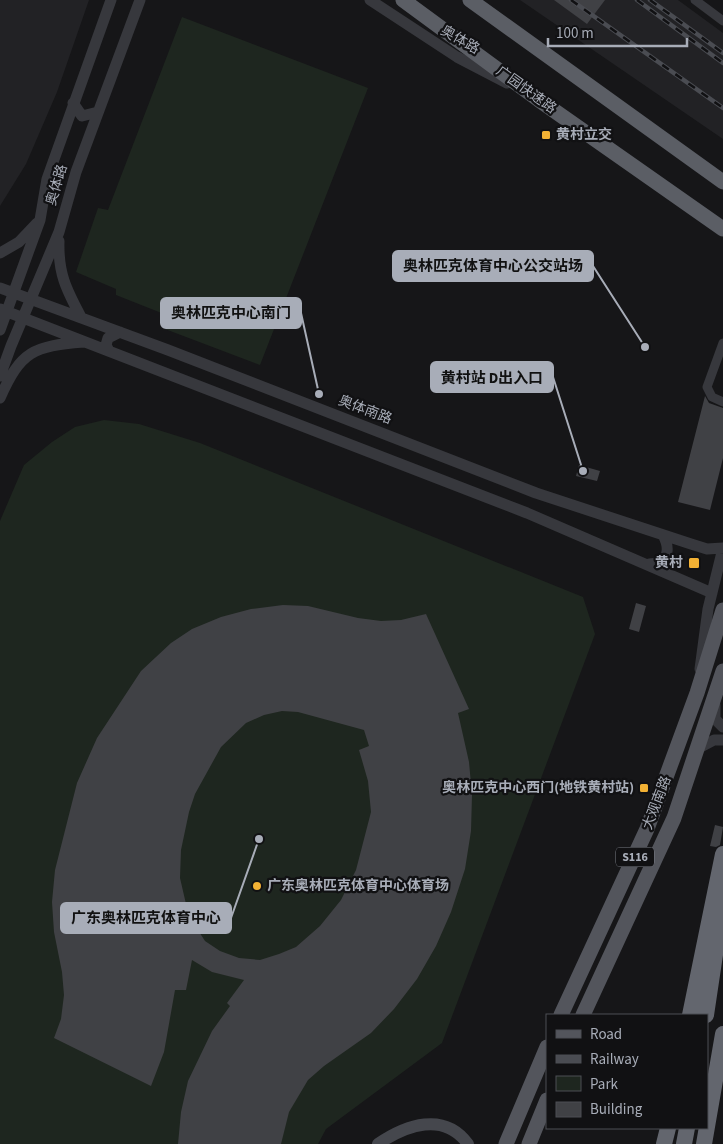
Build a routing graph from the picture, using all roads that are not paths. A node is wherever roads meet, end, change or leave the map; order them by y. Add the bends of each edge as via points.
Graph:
1 (111, 0) edge
2 (140, 0) edge
3 (370, 0) edge
4 (403, 0) edge
5 (470, 0) edge
6 (695, 0) edge
7 (723, 20) edge
8 (539, 100) junction
9 (73, 104) junction
10 (98, 112) junction
11 (723, 182) edge
12 (40, 220) junction
13 (723, 229) edge
14 (59, 232) junction
15 (0, 254) edge
16 (0, 288) edge
17 (14, 292) junction
18 (32, 298) junction
19 (4, 310) edge
20 (23, 317) junction
21 (81, 317) junction
22 (0, 330) edge
23 (120, 332) junction
24 (86, 342) junction
25 (723, 343) edge
26 (109, 351) junction
27 (0, 376) edge
28 (0, 398) edge
29 (723, 402) edge
30 (663, 535) junction
31 (723, 548) edge
32 (647, 564) junction
33 (712, 593) junction
34 (723, 610) edge
35 (723, 671) edge
36 (723, 677) edge
37 (698, 693) junction
38 (716, 694) junction
39 (723, 727) edge
40 (723, 740) edge
41 (699, 748) junction
42 (723, 854) edge
43 (723, 898) edge
44 (561, 1014) edge
45 (583, 1014) edge
46 (690, 1014) edge
47 (706, 1014) edge
48 (723, 1034) edge
49 (546, 1049) edge
50 (546, 1102) edge
51 (708, 1123) edge
52 (668, 1129) edge
53 (687, 1129) edge
54 (707, 1129) edge
55 (378, 1144) edge
56 (468, 1144) edge
57 (506, 1144) edge
58 (529, 1144) edge
59 (664, 1144) edge
60 (684, 1144) edge
61 (704, 1144) edge

1 - 9 street, 奥体路
2 - 10 street, 奥体路
3 - 8 street, 奥体路 via 458,56
4 - 8 highway, 广园快速路
5 - 11 highway
6 - 7 street
8 - 13 highway, 广园快速路
9 - 10 street via 82,116
9 - 12 street, 奥体路 via 47,179
10 - 14 street, 奥体路
12 - 15 street via 19,242
12 - 17 street, 奥体路
14 - 18 street, 奥体路
14 - 21 street via 60,272
16 - 17 street, 奥体南路
17 - 18 street, 奥体南路
17 - 19 street, 奥体路
18 - 20 street, 奥体路
18 - 21 street, 奥体南路
19 - 20 street
19 - 22 street, 奥体路
20 - 24 street
20 - 27 street, 奥体路
21 - 23 street, 奥体南路
23 - 26 street via 108,338 106,345
23 - 30 street, 奥体南路 via 536,493
24 - 26 street
24 - 28 street via 48,346 29,355 16,366
25 - 29 street via 707,387 712,397
26 - 32 street via 527,513
30 - 31 street, 奥体南路 via 707,549
30 - 32 street via 667,556 658,564
31 - 33 street
32 - 33 street
33 - 37 street via 700,660
34 - 37 main road, 大观南路 / S116
35 - 38 main road, 大观南路 / S116
36 - 38 street
37 - 44 main road, 大观南路 / S116 via 648,829
38 - 39 street via 715,719
38 - 41 main road, 大观南路 / S116
40 - 41 street via 714,740
41 - 45 main road, 大观南路 / S116 via 659,852
42 - 46 highway
43 - 47 highway
48 - 51 highway
49 - 57 main road
50 - 58 main road
52 - 59 highway
53 - 60 highway
54 - 61 highway
55 - 56 main road via 400,1130 427,1123 451,1128

